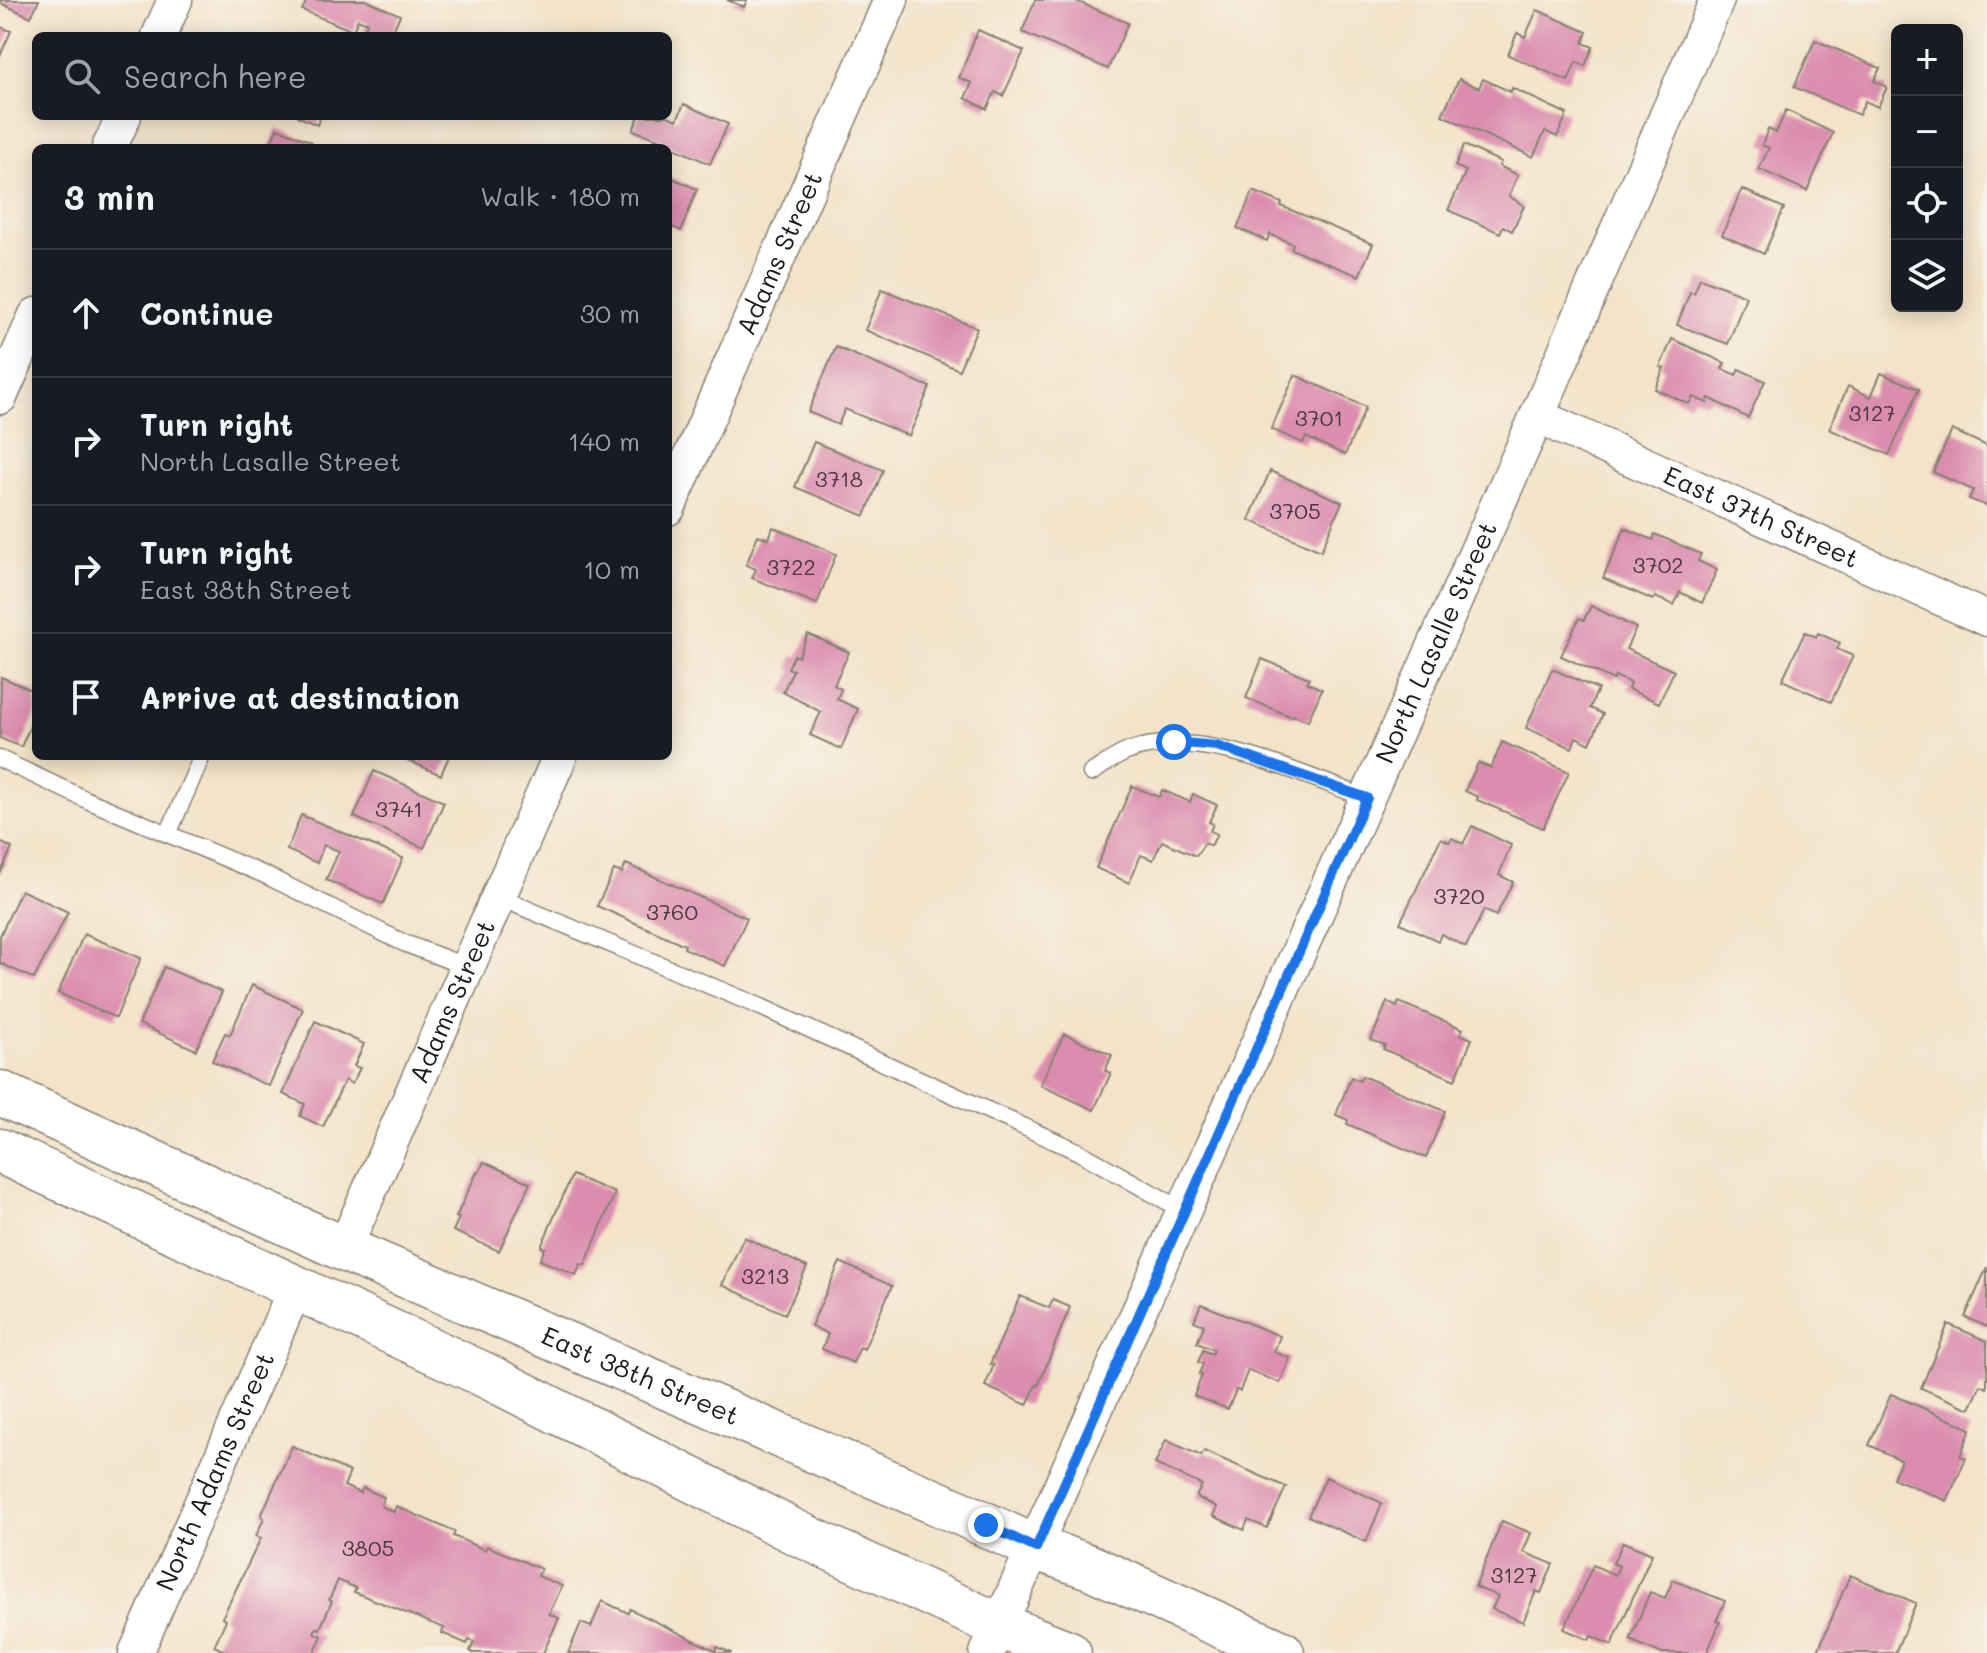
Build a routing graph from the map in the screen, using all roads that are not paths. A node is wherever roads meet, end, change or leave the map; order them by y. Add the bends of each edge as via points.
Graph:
1 (175, 0) edge
2 (891, 0) edge
3 (1717, 0) edge
4 (161, 32) edge
5 (122, 120) edge
6 (111, 144) edge
7 (32, 324) edge
8 (0, 397) edge
9 (1537, 416) junction
10 (672, 499) edge
11 (1987, 619) edge
12 (0, 759) edge
13 (200, 760) edge
14 (558, 760) edge
15 (1091, 773) dead end
16 (1367, 798) junction
17 (168, 834) junction
18 (498, 897) junction
19 (467, 967) junction
20 (0, 1093) edge
21 (0, 1151) edge
22 (1184, 1211) junction
23 (344, 1249) junction
24 (295, 1289) junction
25 (1036, 1548) junction
26 (994, 1639) edge
27 (136, 1653) edge
28 (1069, 1653) edge
29 (1282, 1653) edge

1 - 4 street
2 - 10 street, Adams Street
3 - 9 street, North Lasalle Street
5 - 6 street
7 - 8 street
9 - 11 street, East 37th Street
9 - 16 street, North Lasalle Street
12 - 17 lane
13 - 17 lane
14 - 18 street, Adams Street
15 - 16 lane via 1129,751 1174,742 1217,746
16 - 22 street, North Lasalle Street
17 - 19 lane
18 - 19 street, Adams Street
18 - 22 lane via 761,1007 1079,1152
19 - 23 street, Adams Street
20 - 23 main road, East 38th Street
21 - 24 main road
22 - 25 street, North Lasalle Street
23 - 25 main road, East 38th Street
24 - 26 main road via 487,1376
24 - 27 street, North Adams Street
25 - 26 street, North Lasalle Street
25 - 29 main road, East 38th Street
26 - 28 main road

